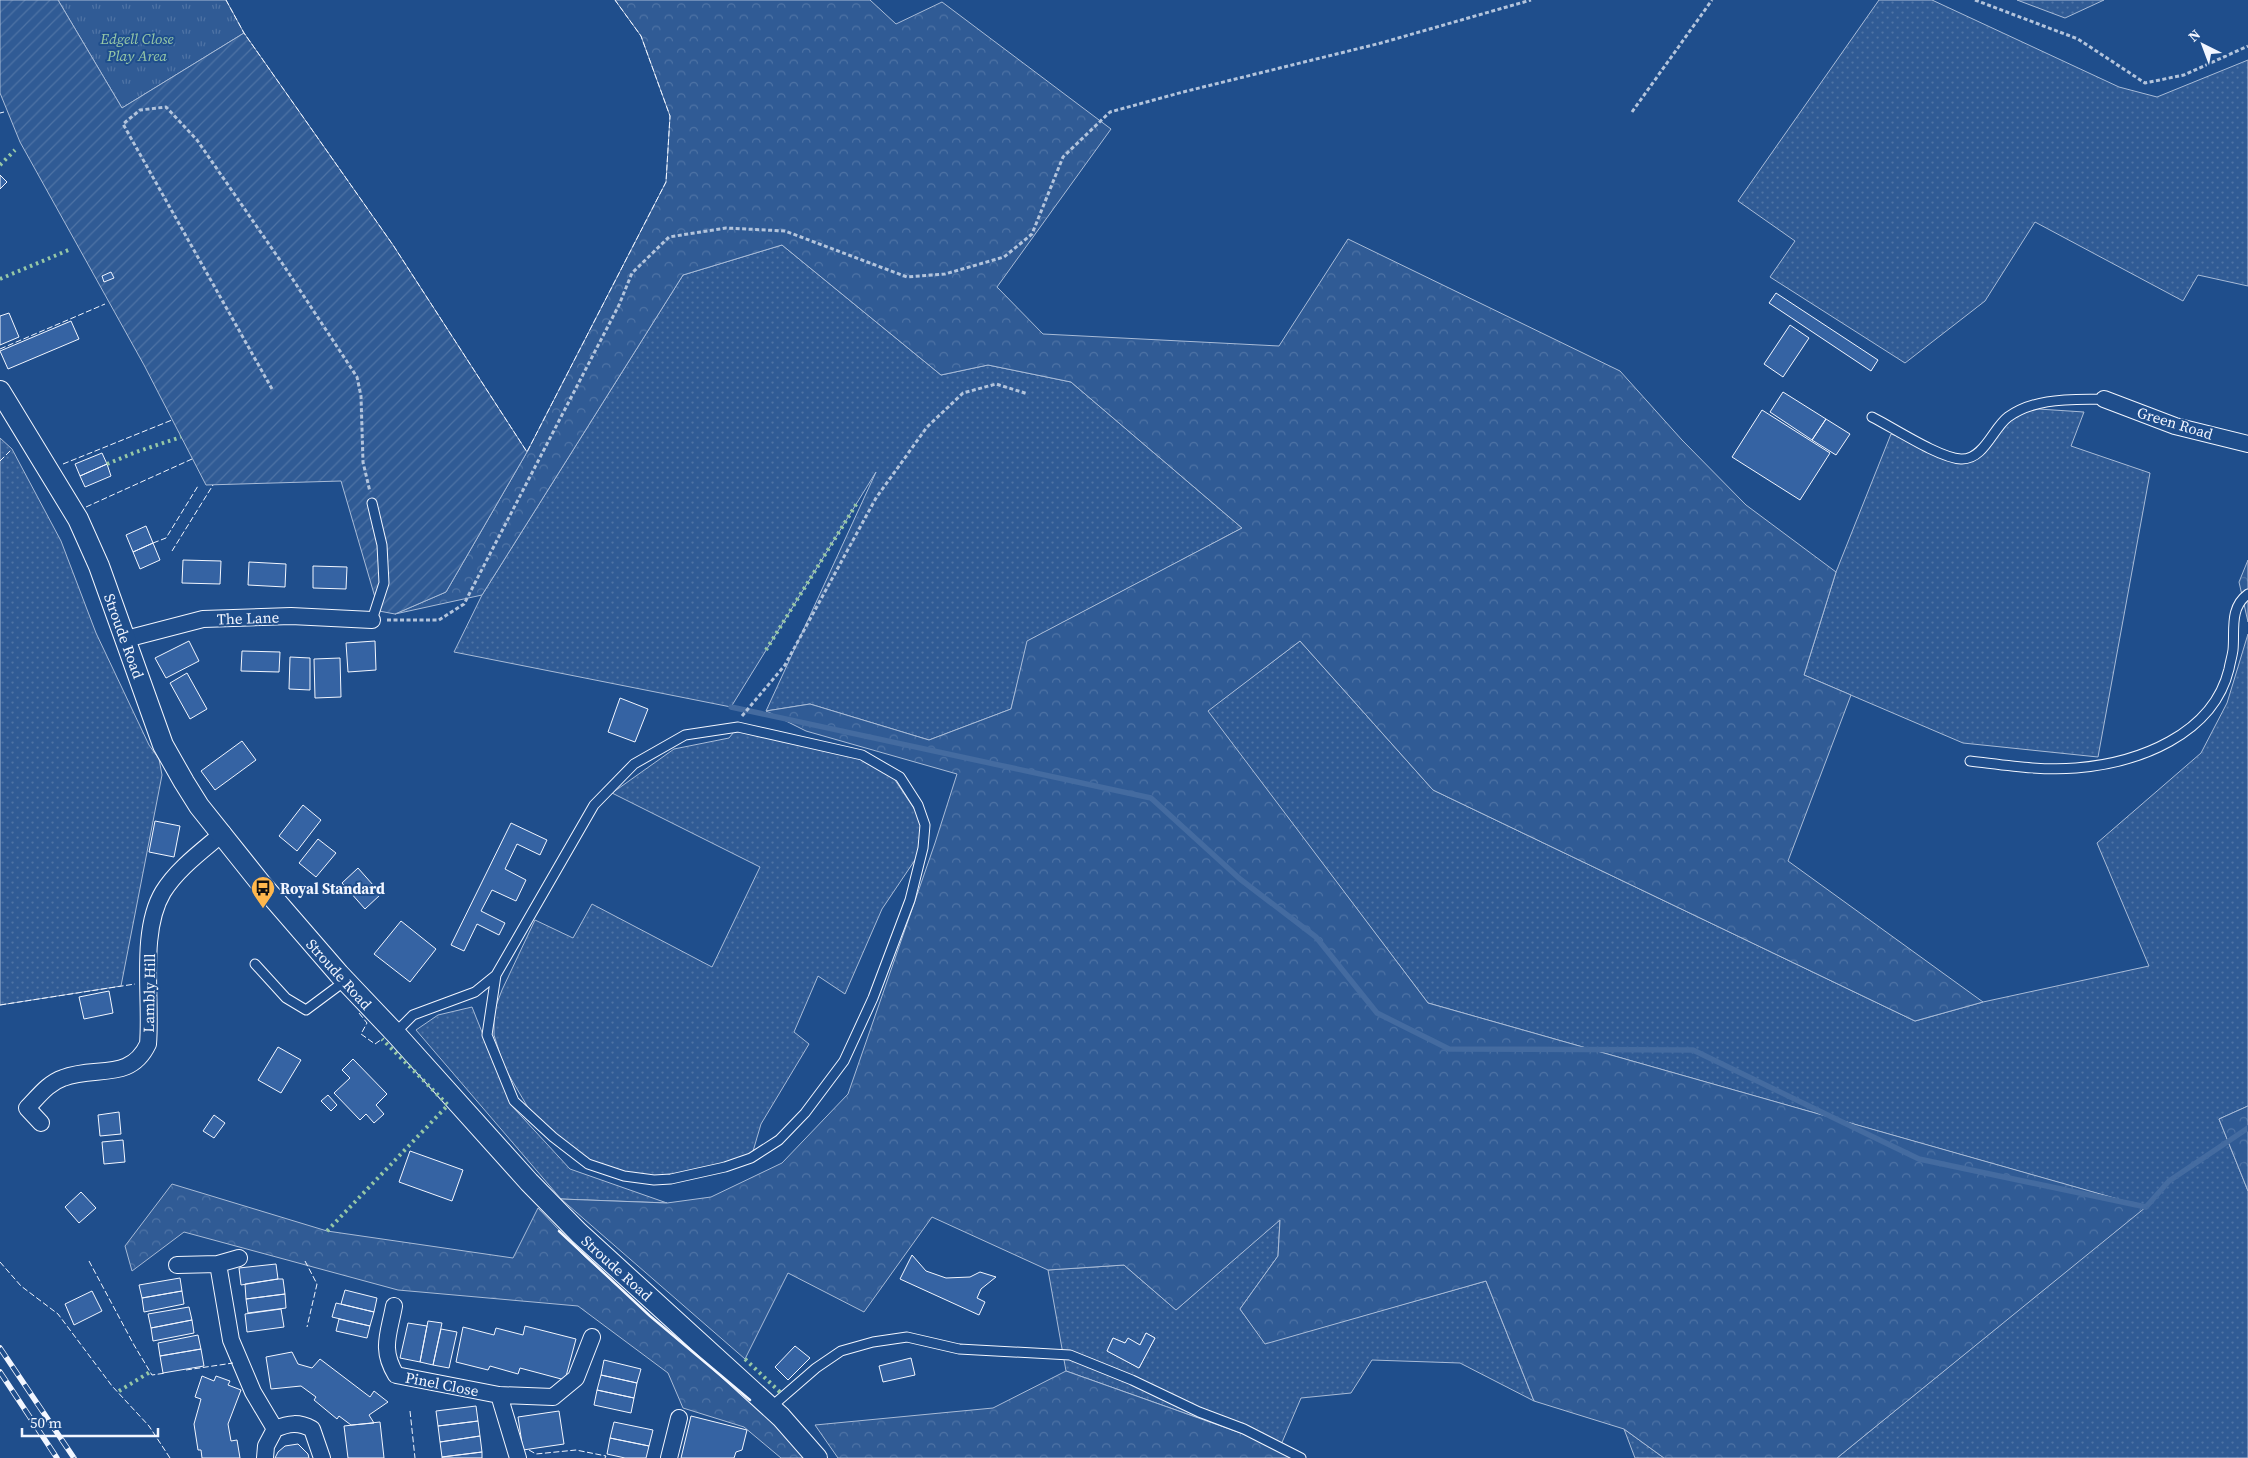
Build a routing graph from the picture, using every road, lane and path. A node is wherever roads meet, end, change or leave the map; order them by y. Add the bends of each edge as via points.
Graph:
1 (1531, 0) edge
2 (1712, 0) edge
3 (1975, 0) edge
4 (2248, 46) edge
5 (1632, 112) dead end
6 (272, 389) dead end
7 (0, 391) edge
8 (1028, 394) dead end
9 (2104, 399) joint
10 (1872, 417) dead end
11 (2248, 444) edge
12 (372, 502) joint
13 (2248, 594) edge
14 (372, 620) junction
15 (126, 639) junction
16 (742, 717) dead end
17 (1970, 761) dead end
18 (223, 833) junction
19 (255, 964) dead end
20 (496, 976) junction
21 (345, 980) junction
22 (395, 1033) junction
23 (41, 1123) dead end
24 (239, 1258) dead end
25 (218, 1264) junction
26 (177, 1265) dead end
27 (394, 1306) dead end
28 (592, 1337) dead end
29 (499, 1395) junction
30 (771, 1407) junction
31 (679, 1418) dead end
32 (275, 1429) junction
33 (265, 1458) edge
34 (322, 1458) edge
35 (518, 1458) edge
36 (669, 1458) edge
37 (817, 1458) edge
38 (1301, 1458) edge

1 - 14 path via 1381,43 1110,112 1063,156 1032,234 1004,257 945,274 907,277 785,230 726,228 669,237 632,273 619,305 464,604 439,620
2 - 5 path
3 - 4 path via 2078,39 2145,83 2184,75
6 - 12 path via 123,124 140,110 166,107 197,140 357,377 361,396 363,462
7 - 15 street, Stroude Road via 78,519
8 - 16 path via 996,384 963,392 927,427 876,498 785,666
9 - 10 lane via 2052,401 2023,408 2006,418 1974,456 1962,459 1944,454
9 - 11 street, Green Road via 2174,426
12 - 14 lane via 382,545 384,583
13 - 17 lane via 2236,607 2233,651 2222,692 2213,707 2187,732 2149,751 2110,763 2076,768 2030,768
14 - 15 street, The Lane via 291,616 203,619
15 - 18 street, Stroude Road via 163,745 199,806
18 - 21 street, Stroude Road via 262,885
18 - 23 street, Lambly Hill via 177,875 164,891 156,909 149,945 148,1038 142,1056 133,1065 122,1068 75,1073 60,1078 27,1108
19 - 21 lane via 286,998 306,1010
20 - 20 lane via 594,805 634,764 686,735 738,726 862,756 900,777 918,805 925,825 924,848 910,900 873,998 844,1061 805,1113 779,1140 751,1158 680,1177 654,1180 624,1176 588,1164 514,1101 487,1035
20 - 22 lane via 475,992 413,1015
21 - 22 street, Stroude Road
22 - 30 street, Stroude Road via 578,1233
24 - 25 street
25 - 26 street
25 - 32 street via 231,1340 253,1392
27 - 29 street, Pinel Close via 386,1352 388,1363 396,1375
28 - 29 street, Pinel Close via 576,1378 553,1397
29 - 35 street, Pinel Close
30 - 37 street, Stroude Road
30 - 38 lane via 841,1350 907,1337 959,1349 1070,1355 1244,1429
31 - 36 street
32 - 33 street via 266,1446
32 - 34 street via 297,1423 312,1429

